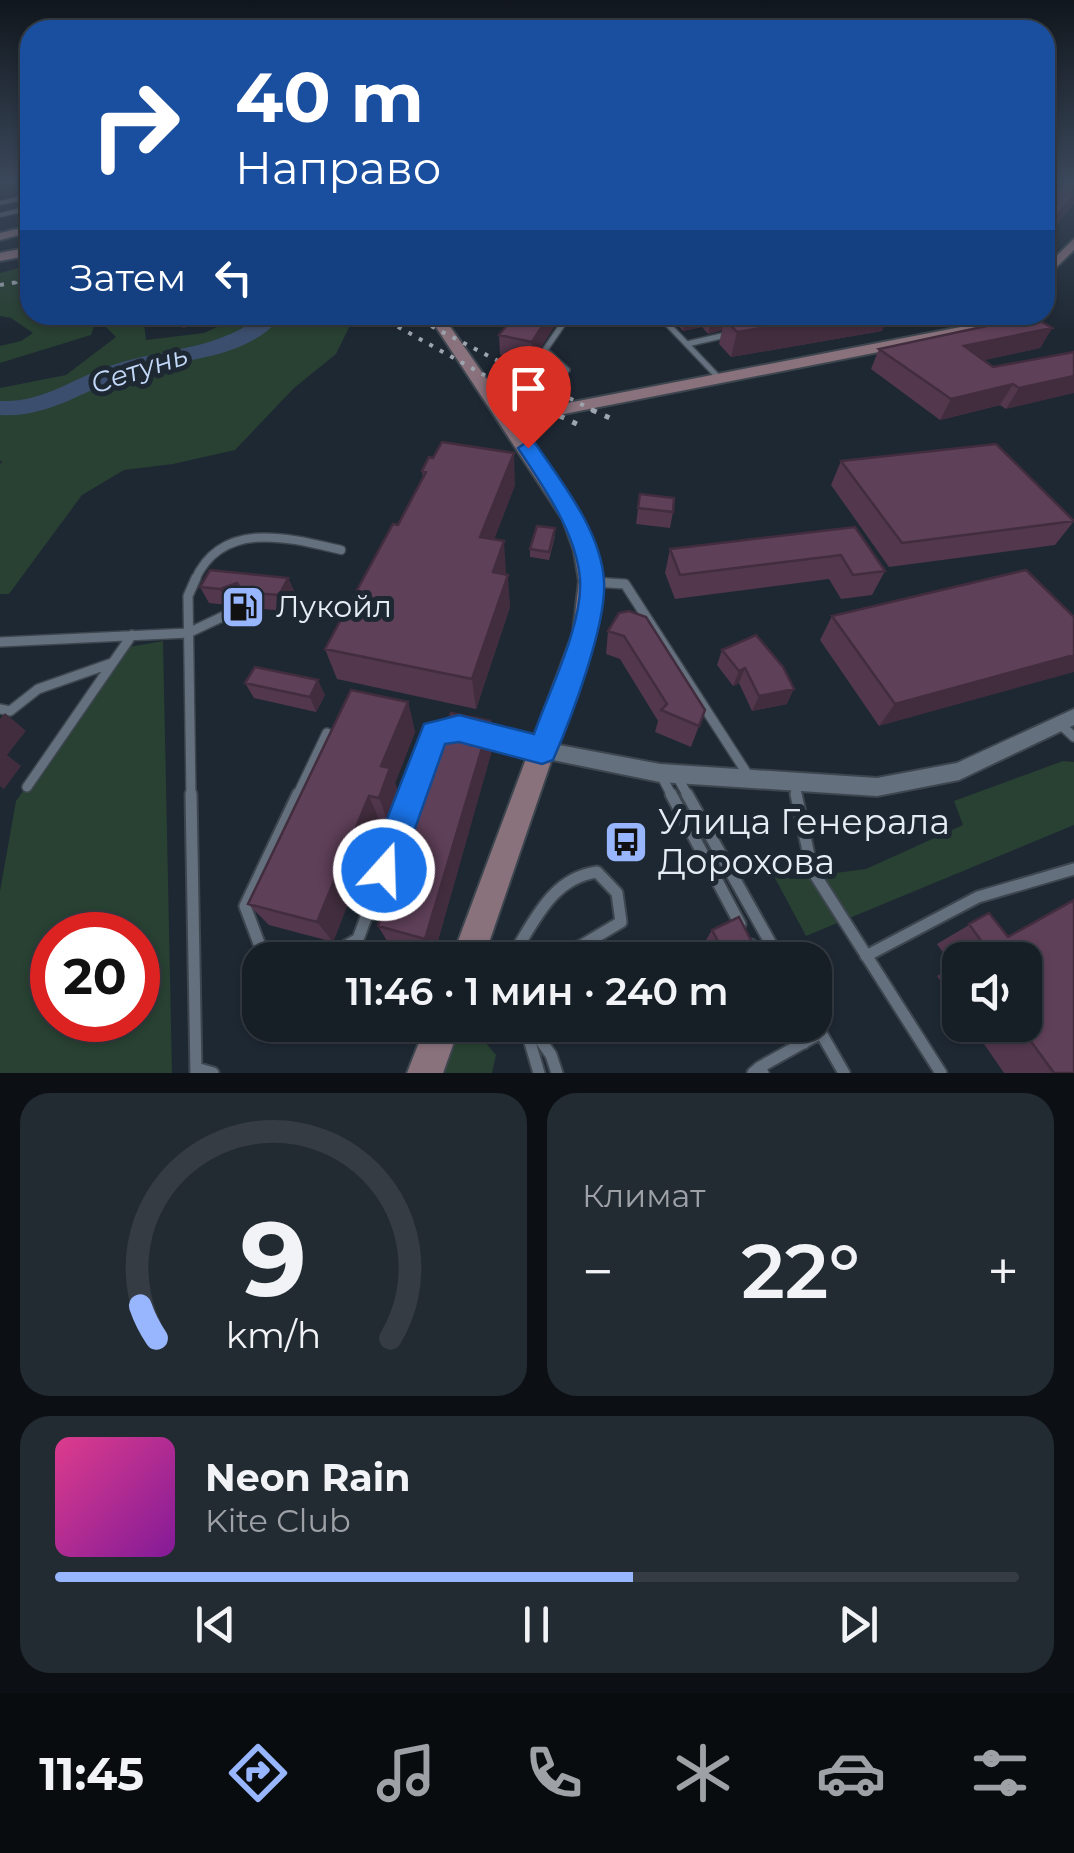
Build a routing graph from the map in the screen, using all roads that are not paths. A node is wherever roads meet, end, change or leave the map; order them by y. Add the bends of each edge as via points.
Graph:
1 (443, 325) edge
2 (562, 325) edge
3 (668, 325) edge
4 (726, 325) edge
5 (984, 325) edge
6 (687, 344) junction
7 (566, 370) dead end
8 (718, 377) junction
9 (506, 420) junction
10 (341, 550) dead end
11 (592, 582) junction
12 (243, 607) dead end
13 (188, 633) junction
14 (132, 635) junction
15 (0, 642) edge
16 (112, 664) junction
17 (0, 709) edge
18 (1069, 726) edge
19 (459, 728) edge
20 (327, 733) edge
21 (476, 733) edge
22 (542, 750) junction
23 (668, 773) junction
24 (750, 778) junction
25 (794, 781) junction
26 (27, 788) dead end
27 (1074, 869) edge
28 (258, 942) edge
29 (353, 942) edge
30 (474, 942) edge
31 (750, 942) edge
32 (769, 942) edge
33 (516, 950) joint
34 (866, 956) junction
35 (437, 1042) edge
36 (532, 1042) edge
37 (541, 1042) edge
38 (826, 1042) edge
39 (804, 1043) edge
40 (196, 1070) edge
41 (759, 1071) edge
42 (213, 1073) edge
43 (426, 1073) edge
44 (540, 1073) edge
45 (557, 1073) edge
46 (844, 1073) edge
47 (941, 1073) edge

1 - 9 street
2 - 7 lane via 545,350
3 - 6 lane
4 - 6 lane via 732,330 723,337
5 - 8 street
6 - 8 lane
8 - 9 street
9 - 11 street via 572,516
10 - 13 lane via 272,534 232,541 196,572
11 - 22 street via 584,632
11 - 24 lane via 625,584
12 - 13 lane
13 - 14 lane
13 - 40 lane
14 - 15 lane
14 - 16 lane
16 - 17 lane via 38,689 10,711
16 - 26 lane
18 - 25 street via 914,782 877,787
19 - 29 lane via 435,733
20 - 28 lane via 245,906
21 - 22 lane
22 - 23 street
22 - 30 street
23 - 24 street
23 - 31 lane
23 - 32 lane
24 - 25 street
25 - 34 lane via 812,870
27 - 34 lane via 978,897
33 - 33 lane via 579,946 615,928 624,912 614,887 597,872 565,882
34 - 47 lane
35 - 43 street
36 - 44 lane
37 - 45 lane
38 - 46 lane
39 - 41 lane
40 - 42 lane

